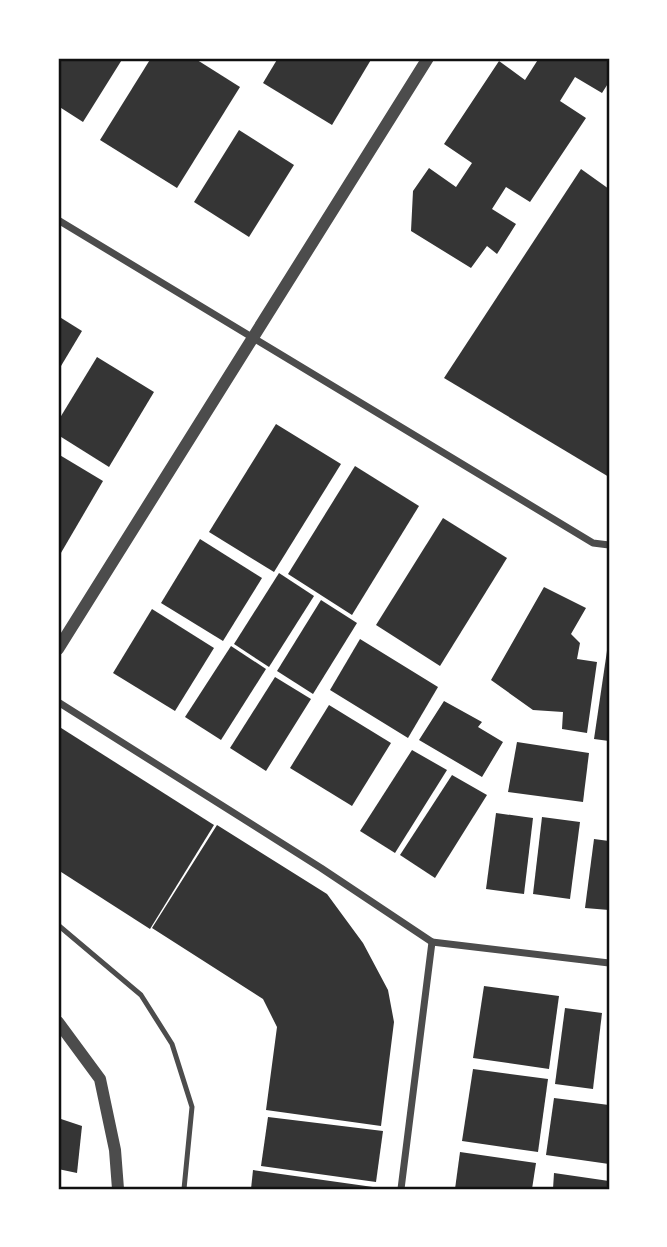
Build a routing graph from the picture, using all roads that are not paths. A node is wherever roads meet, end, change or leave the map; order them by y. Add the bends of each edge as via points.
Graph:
1 (428, 58) edge
2 (58, 220) edge
3 (252, 339) junction
4 (609, 545) edge
5 (58, 649) edge
6 (58, 702) edge
7 (58, 925) edge
8 (432, 942) junction
9 (609, 963) edge
10 (58, 1022) edge
11 (118, 1189) edge
12 (184, 1189) edge
13 (401, 1189) edge

1 - 3 street
2 - 3 street
3 - 4 street via 593,543
3 - 5 street
6 - 8 street
7 - 12 lane via 141,995 172,1044 192,1107
8 - 9 street
8 - 13 street
10 - 11 street via 100,1079

